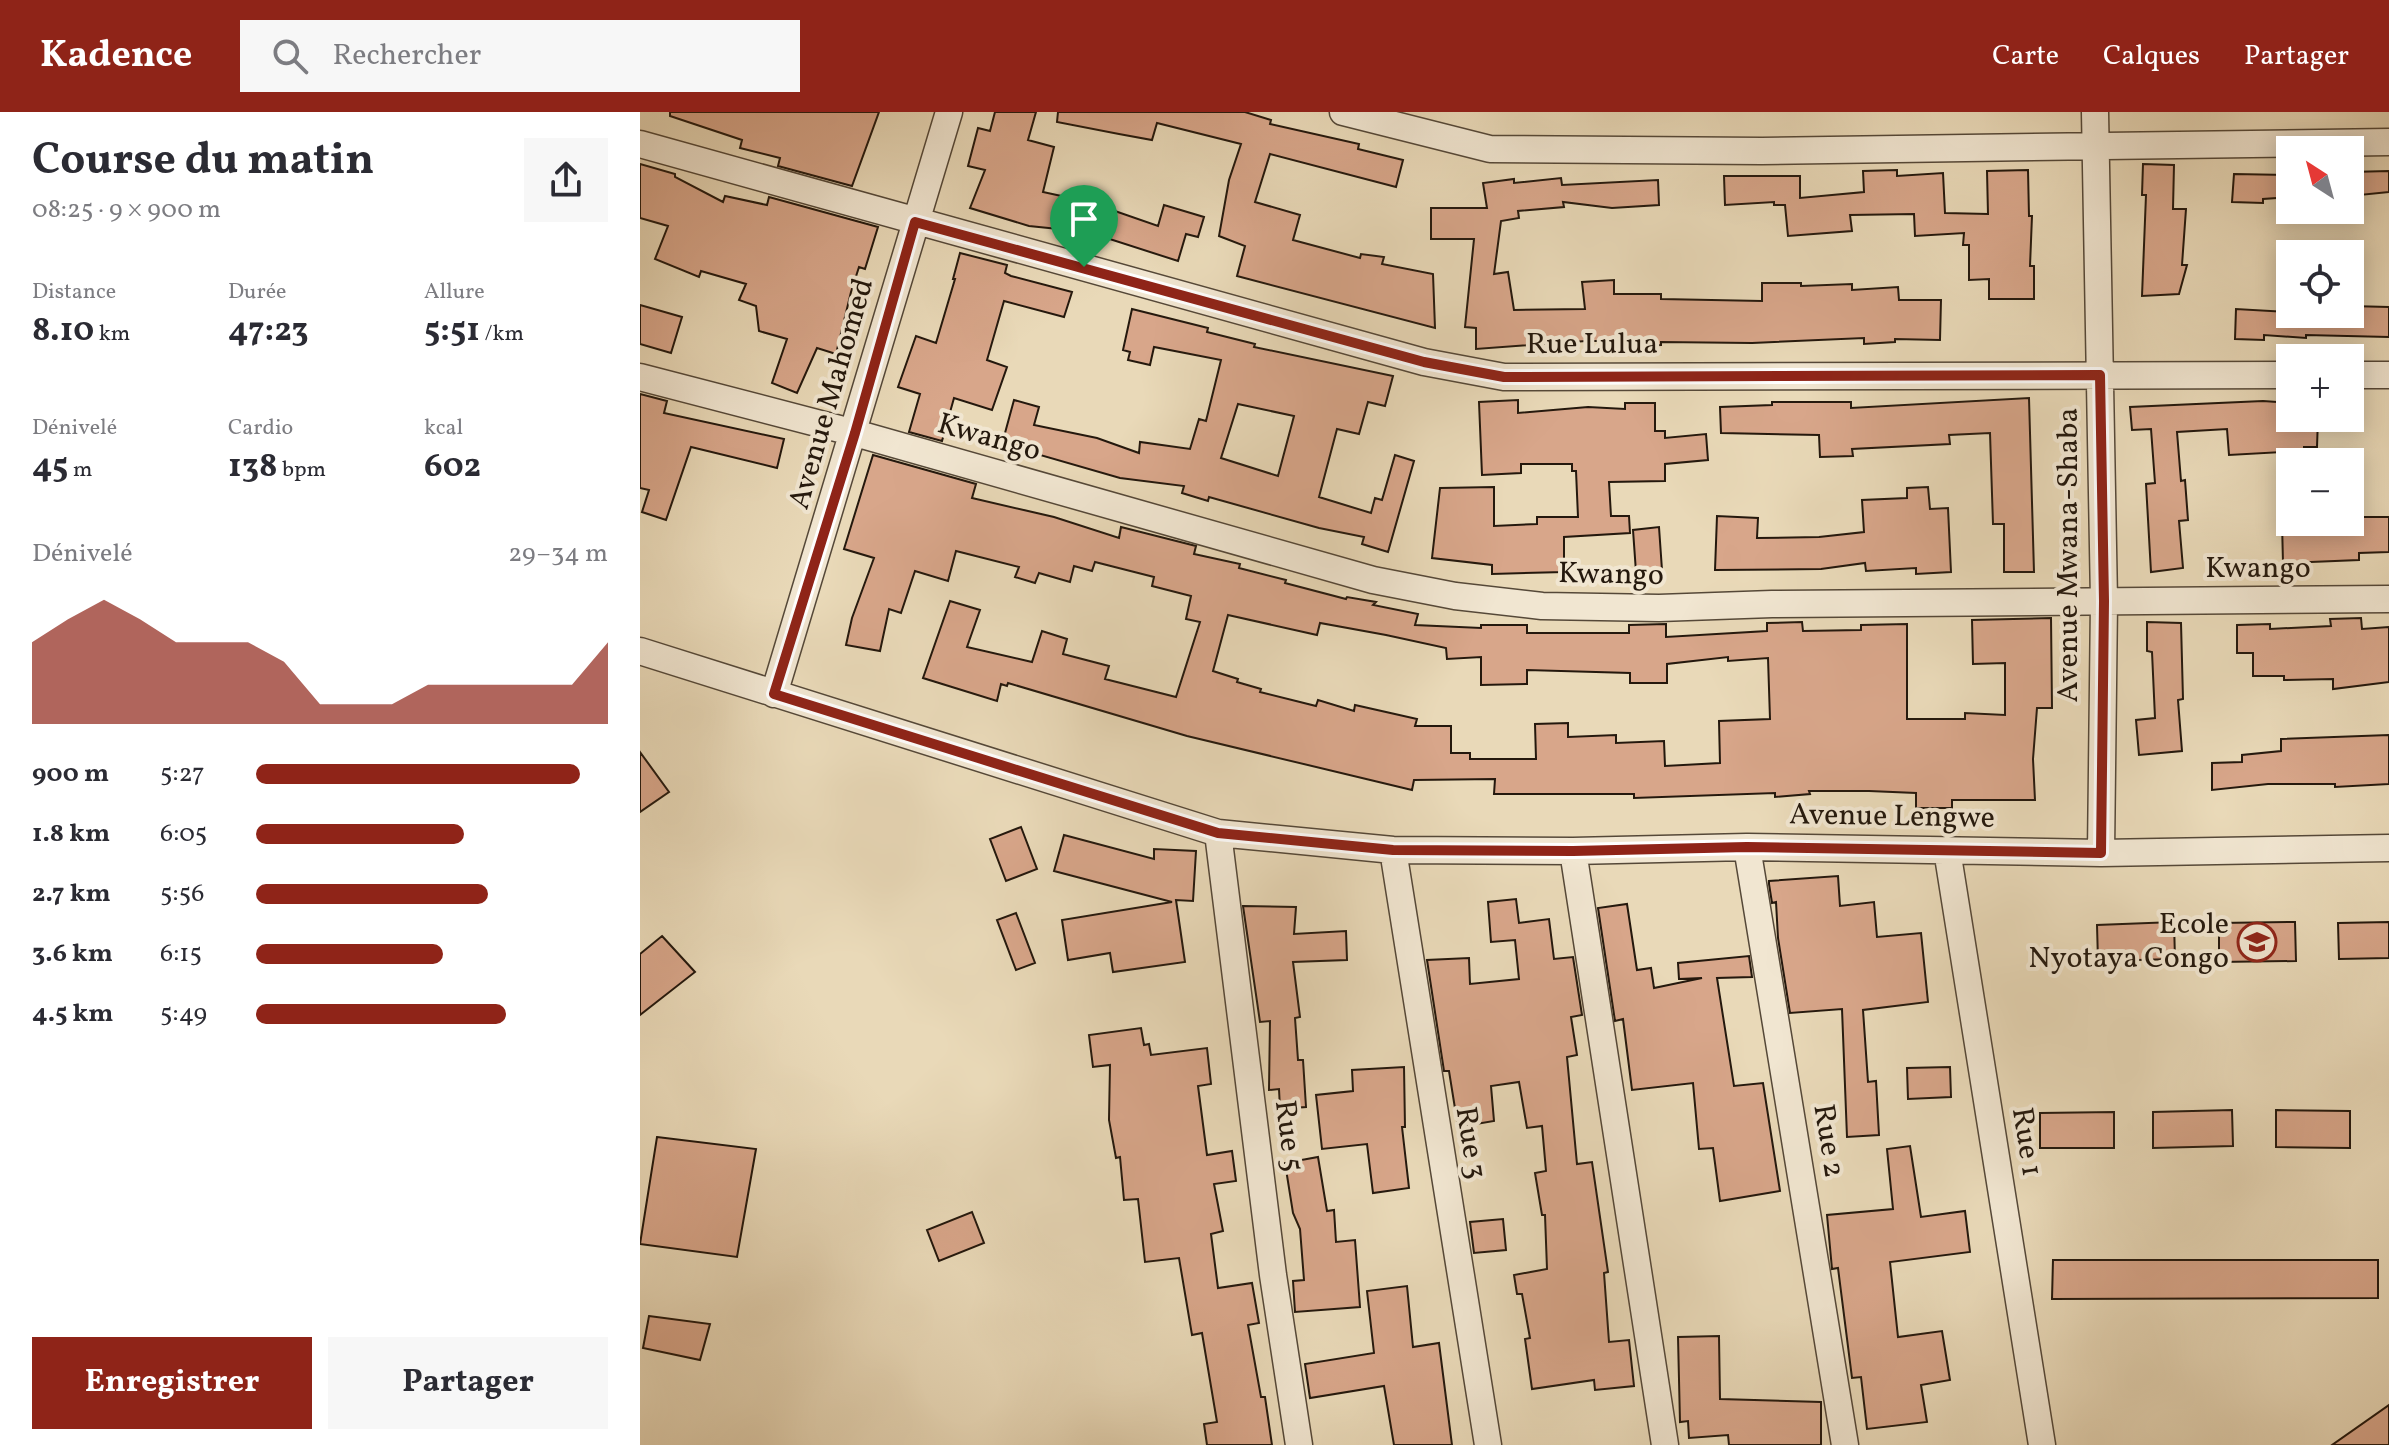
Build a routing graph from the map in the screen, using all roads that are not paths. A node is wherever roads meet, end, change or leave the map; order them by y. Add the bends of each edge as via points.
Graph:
1 (949, 112) edge
2 (1343, 112) edge
3 (2095, 112) edge
4 (2389, 142) edge
5 (640, 144) edge
6 (2096, 147) junction
7 (915, 222) junction
8 (2100, 375) junction
9 (2276, 375) edge
10 (2364, 375) edge
11 (2389, 375) edge
12 (640, 377) edge
13 (855, 433) junction
14 (2389, 599) edge
15 (2104, 601) junction
16 (640, 651) edge
17 (774, 694) junction
18 (1218, 833) junction
19 (1747, 847) junction
20 (2389, 848) edge
21 (1393, 850) junction
22 (1947, 850) junction
23 (1573, 851) junction
24 (2101, 853) junction
25 (1299, 1445) edge
26 (1488, 1445) edge
27 (1665, 1445) edge
28 (1845, 1445) edge
29 (2042, 1445) edge

1 - 7 street, Avenue Mahomed
2 - 6 street via 1490,149
3 - 6 street, Avenue Mwana-Shaba
4 - 6 street
5 - 7 street, Rue Lulua
6 - 8 street, Avenue Mwana-Shaba
7 - 8 street, Rue Lulua via 1424,362 1504,377
7 - 13 street, Avenue Mahomed
8 - 9 street, Rue Lulua
8 - 15 street, Avenue Mwana-Shaba
10 - 11 street
12 - 13 street, Kwango
13 - 15 street, Kwango via 1373,580 1455,596 1542,606 1659,608
13 - 17 street, Avenue Mahomed
14 - 15 street, Kwango
15 - 24 street, Avenue Mwana-Shaba
16 - 17 street, Avenue Lengwe
17 - 18 street, Avenue Lengwe
18 - 21 street, Avenue Lengwe
18 - 25 street, Rue 5
19 - 22 street, Avenue Lengwe
19 - 23 street, Avenue Lengwe
19 - 28 street, Rue 2
20 - 24 street, Avenue Lengwe
21 - 23 street, Avenue Lengwe
21 - 26 street, Rue 3
22 - 24 street, Avenue Lengwe
22 - 29 street, Rue 1
23 - 27 street

